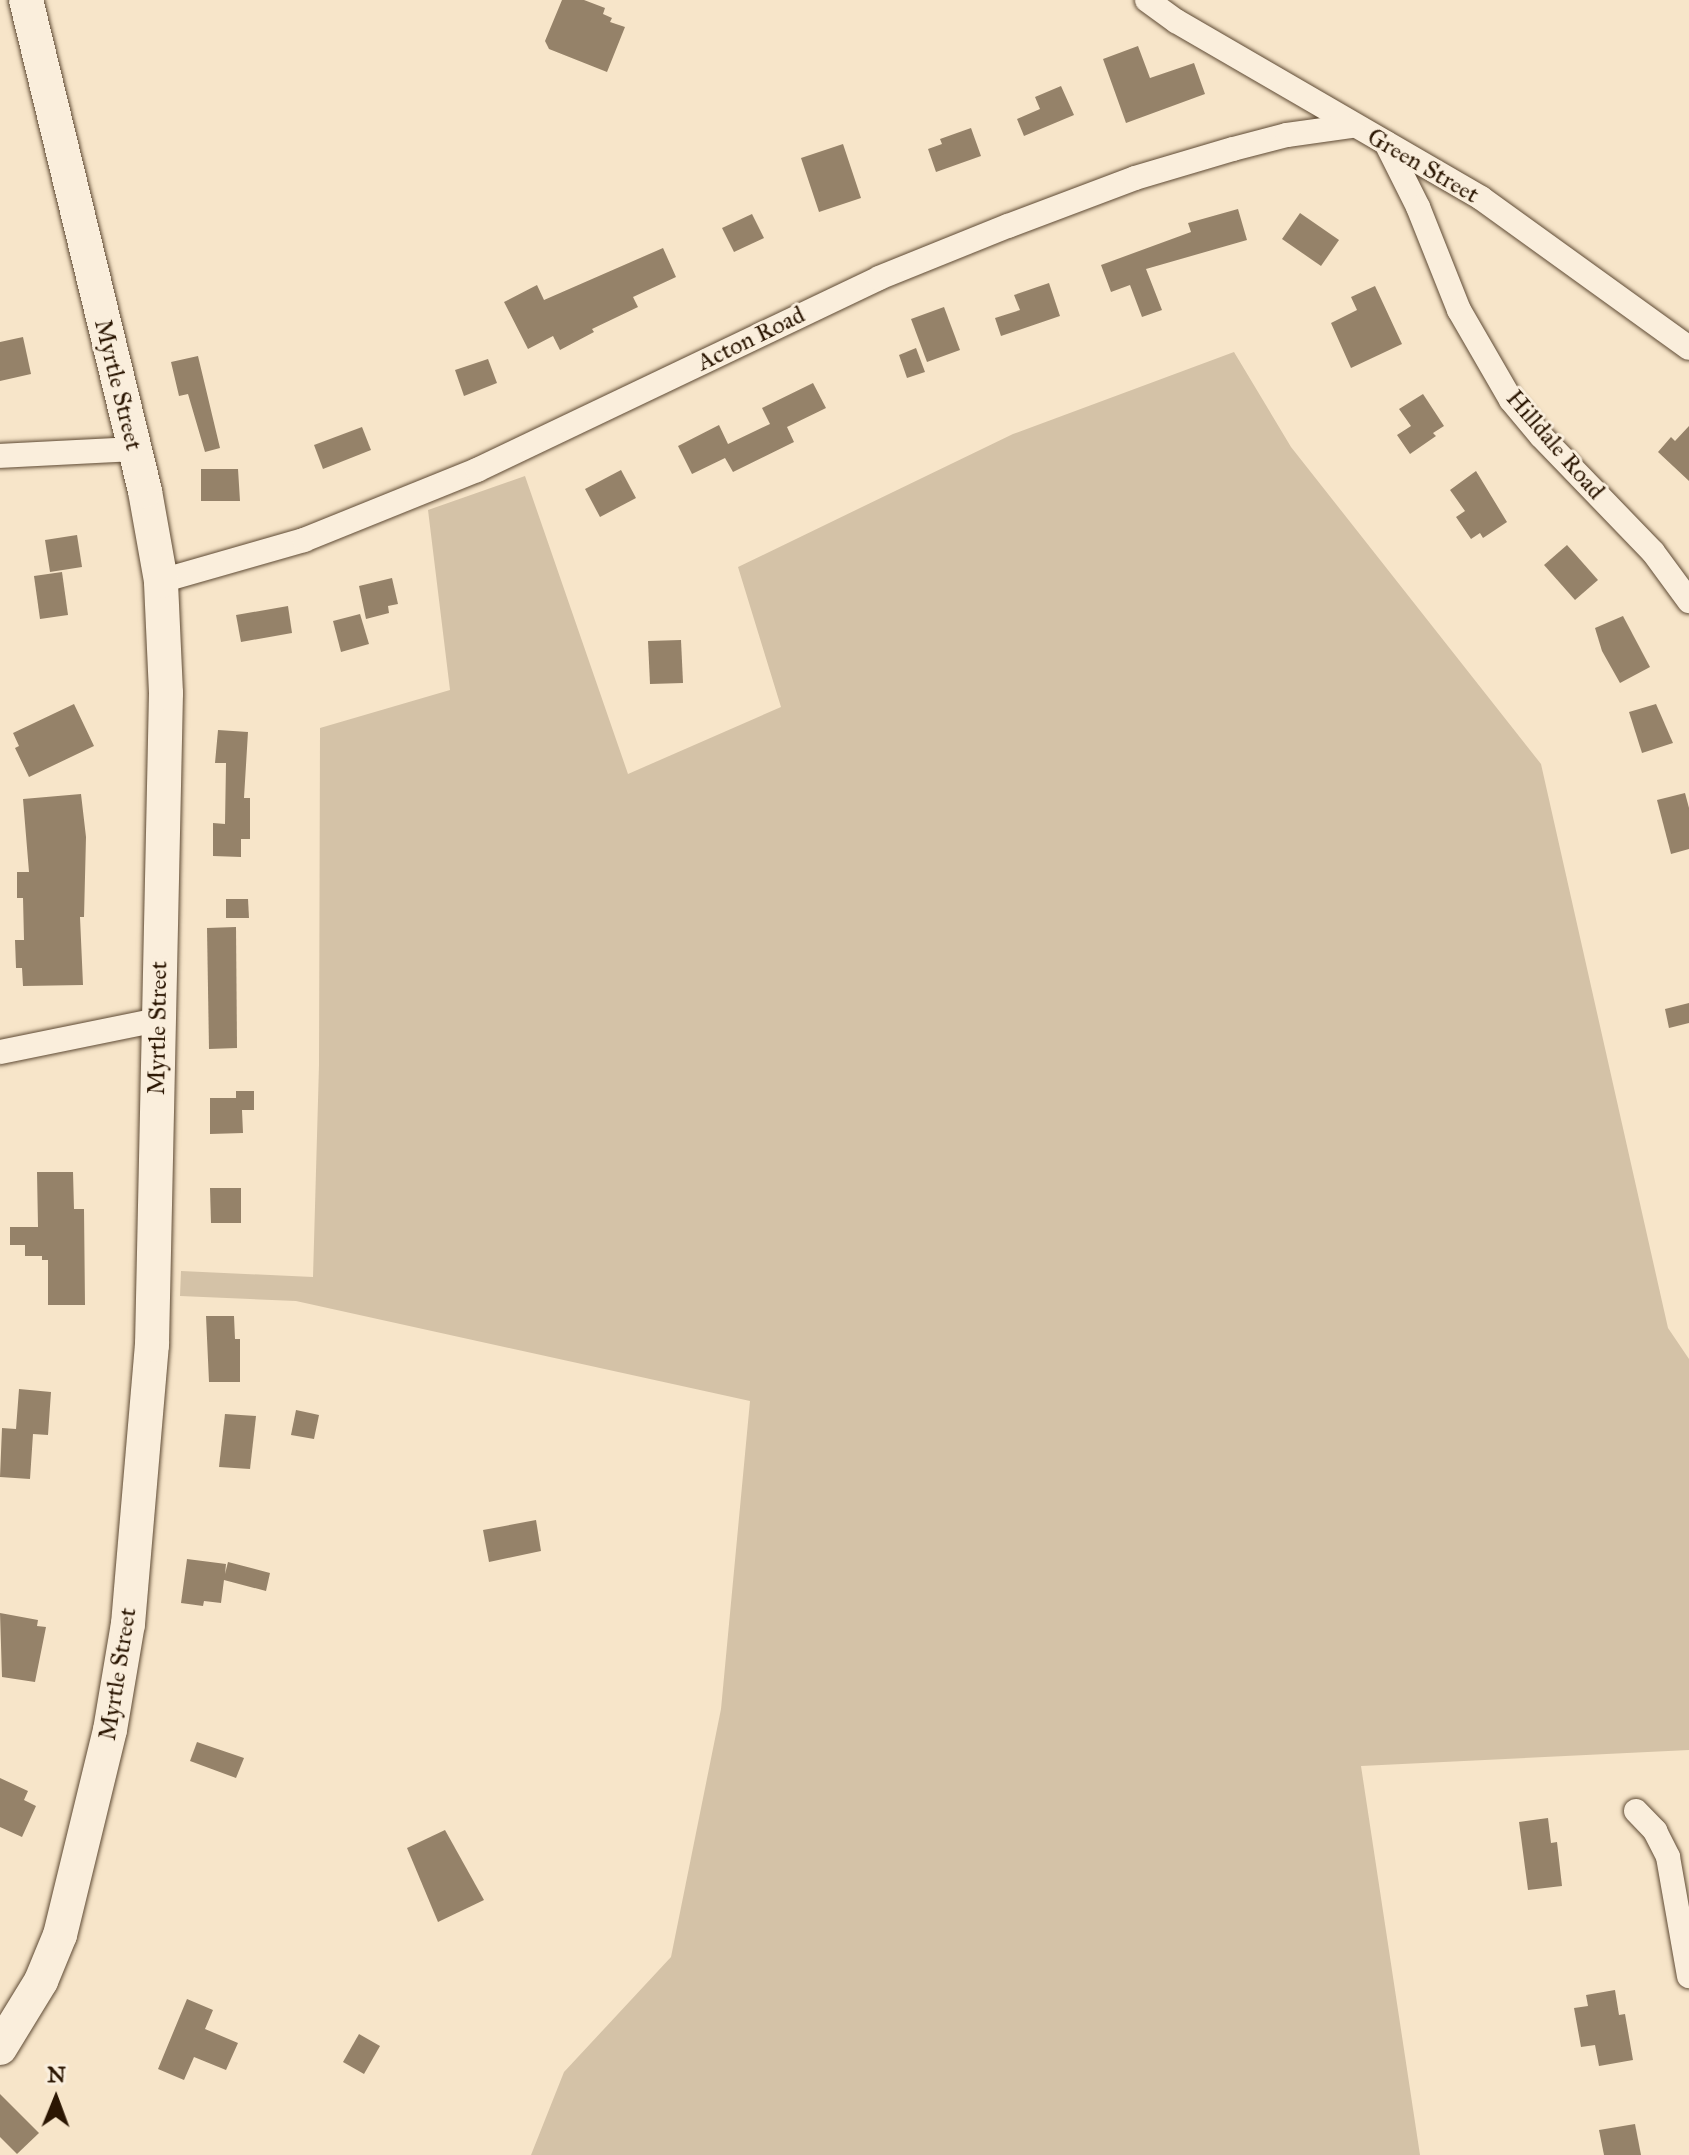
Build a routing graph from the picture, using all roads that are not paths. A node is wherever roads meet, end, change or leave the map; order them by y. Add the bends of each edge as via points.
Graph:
1 (26, 0) edge
2 (1147, 0) edge
3 (1352, 126) junction
4 (1386, 143) junction
5 (1689, 348) edge
6 (133, 449) junction
7 (0, 456) edge
8 (161, 581) junction
9 (1689, 601) edge
10 (157, 1020) junction
11 (0, 1052) edge
12 (1636, 1811) dead end
13 (1689, 1976) edge
14 (0, 2048) edge

1 - 6 street, Myrtle Street
2 - 3 street, Green Street
3 - 4 street, Green Street
3 - 8 street, Acton Road via 1233,149 1135,178 1008,226 879,278 477,470 304,540
4 - 5 street, Green Street via 1481,198
4 - 9 street, Hilldale Road via 1459,310 1511,400 1653,552
6 - 7 street
6 - 8 street, Myrtle Street
8 - 10 street, Myrtle Street via 166,693
10 - 11 street
10 - 14 street, Myrtle Street via 152,1345 121,1677 60,1935 41,1981
12 - 13 street via 1655,1831 1668,1857

